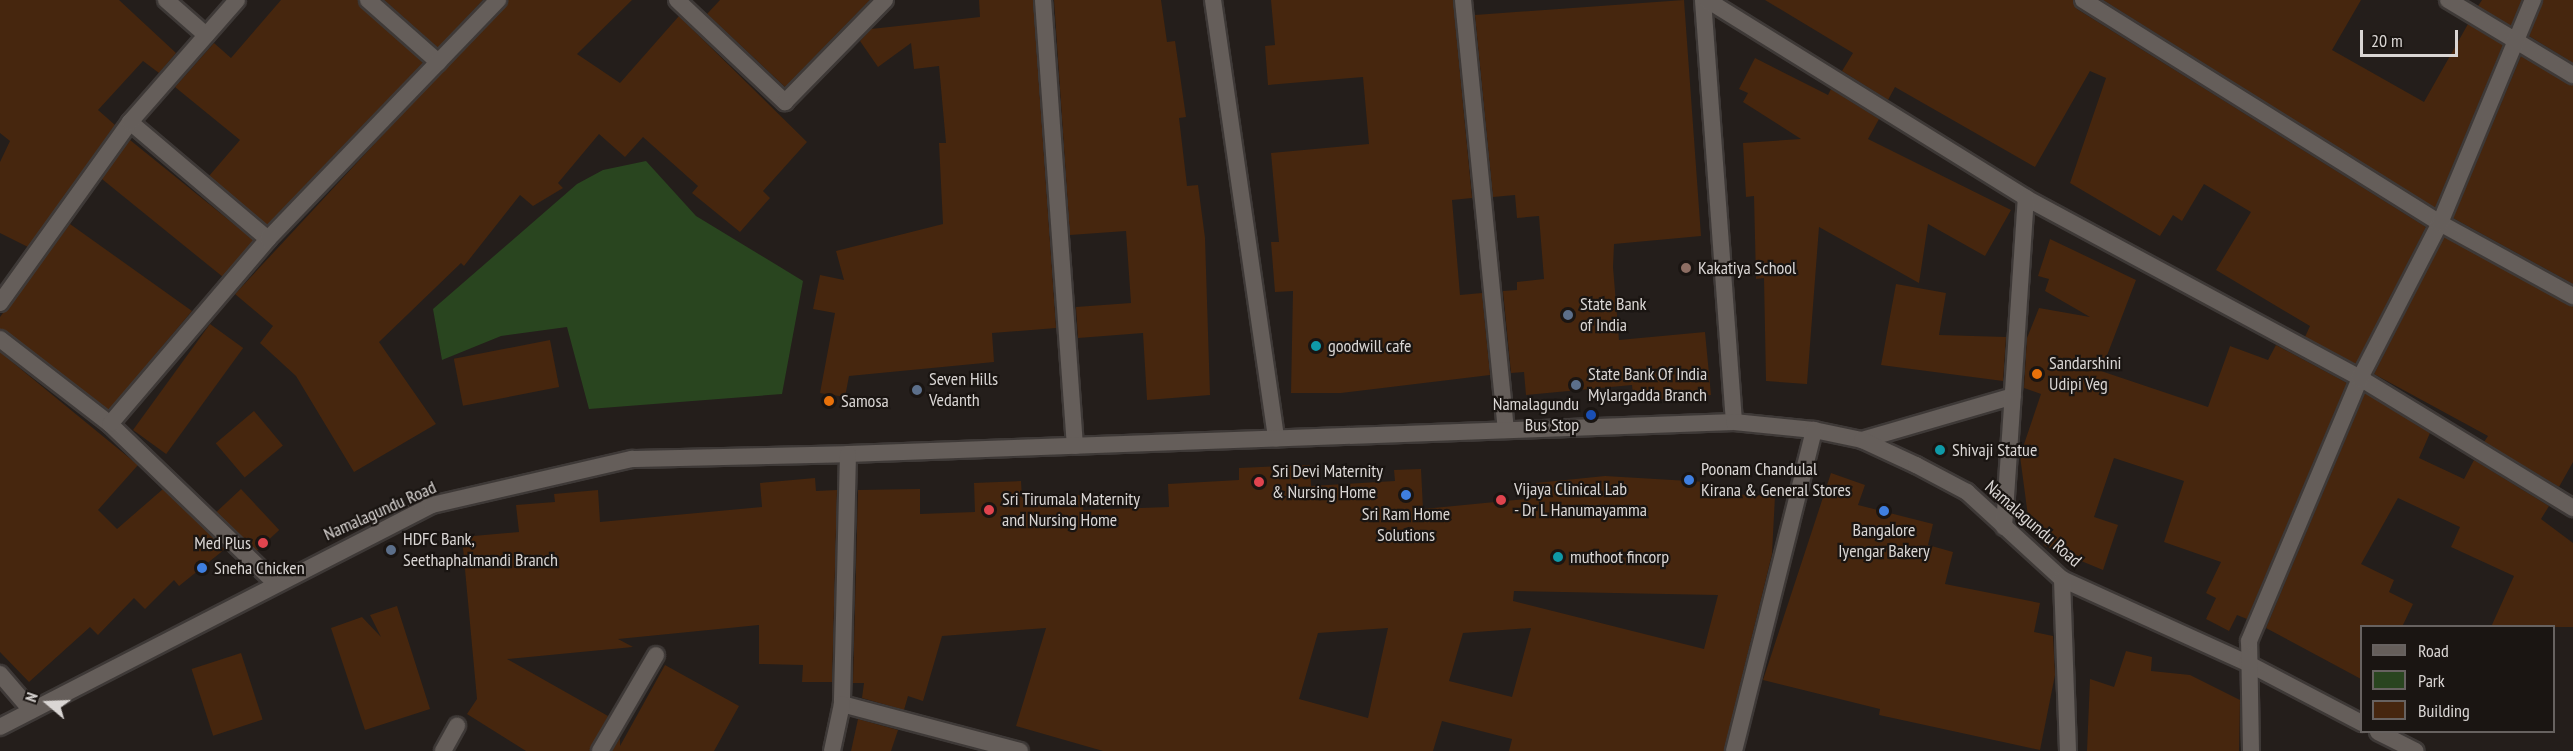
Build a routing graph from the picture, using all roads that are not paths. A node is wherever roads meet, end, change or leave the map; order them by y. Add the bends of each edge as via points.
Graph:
1 (166, 0) edge
2 (237, 0) edge
3 (368, 0) edge
4 (498, 0) edge
5 (677, 0) edge
6 (885, 0) edge
7 (1042, 0) edge
8 (1213, 0) edge
9 (1462, 0) edge
10 (1705, 0) edge
11 (2083, 0) edge
12 (2448, 0) edge
13 (2533, 0) edge
14 (206, 35) junction
15 (2513, 40) junction
16 (438, 62) junction
17 (2573, 75) edge
18 (130, 122) junction
19 (2026, 198) junction
20 (2440, 223) junction
21 (268, 239) junction
22 (2573, 296) edge
23 (0, 303) edge
24 (0, 339) edge
25 (2360, 378) junction
26 (2013, 396) junction
27 (1734, 422) junction
28 (110, 424) junction
29 (1506, 430) junction
30 (1814, 430) junction
31 (1276, 438) junction
32 (1862, 440) junction
33 (1075, 446) junction
34 (848, 454) junction
35 (2573, 508) edge
36 (2004, 527) junction
37 (2062, 579) junction
38 (274, 582) junction
39 (656, 655) dead end
40 (2247, 663) junction
41 (0, 674) edge
42 (842, 704) junction
43 (31, 710) junction
44 (2360, 722) edge
45 (457, 726) dead end
46 (0, 727) edge
47 (2380, 733) edge
48 (443, 751) edge
49 (600, 751) edge
50 (832, 751) edge
51 (1020, 751) edge
52 (1734, 751) edge
53 (2068, 751) edge
54 (2251, 751) edge
55 (2416, 751) edge

1 - 14 street
2 - 14 street
3 - 16 street
4 - 16 street
5 - 6 street via 784,102
7 - 33 street
8 - 31 street
9 - 29 street
10 - 19 street
10 - 27 street
11 - 20 street
12 - 15 street
13 - 15 street
14 - 18 street
15 - 17 street
15 - 20 street
16 - 21 street
18 - 21 street
18 - 23 street
19 - 25 street
19 - 26 street
20 - 22 street
20 - 25 street
21 - 28 street
24 - 28 street
25 - 35 street
25 - 40 street via 2249,641
26 - 32 street
26 - 36 street
27 - 29 street, Namalagundu Road
27 - 30 street, Namalagundu Road
28 - 38 street
29 - 31 street, Namalagundu Road
30 - 32 street, Namalagundu Road
30 - 52 street
31 - 33 street, Namalagundu Road
32 - 36 street, Namalagundu Road via 1967,492
33 - 34 street, Namalagundu Road
34 - 38 street, Namalagundu Road via 632,459 432,505
34 - 42 street
36 - 37 street, Namalagundu Road
37 - 40 street, Namalagundu Road
37 - 53 street
38 - 43 street, Namalagundu Road
39 - 49 street
40 - 44 street, Namalagundu Road
40 - 54 street
41 - 43 street
42 - 50 street
42 - 51 street
43 - 46 street, Namalagundu Road
45 - 48 street
47 - 55 street

